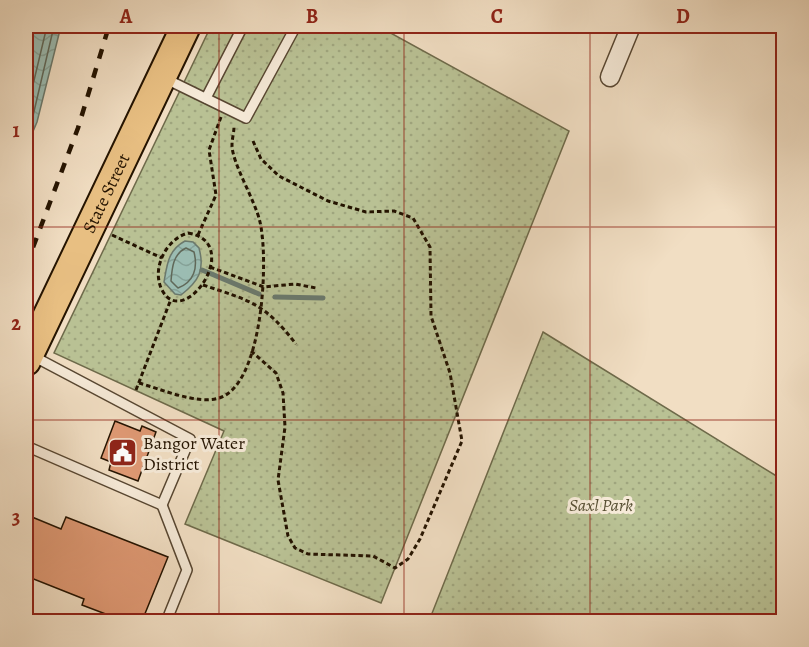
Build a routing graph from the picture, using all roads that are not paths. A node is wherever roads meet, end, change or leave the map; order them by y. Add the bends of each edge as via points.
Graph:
1 (186, 26) edge
2 (243, 26) edge
3 (296, 26) edge
4 (631, 26) edge
5 (161, 77) junction
6 (610, 77) dead end
7 (206, 98) junction
8 (27, 358) edge
9 (26, 446) edge
10 (162, 505) junction
11 (166, 621) edge

1 - 5 main road, State Street
2 - 7 lane
3 - 7 lane via 246,118
4 - 6 street
5 - 7 lane
5 - 8 main road, State Street
8 - 10 lane via 190,439
9 - 10 lane
10 - 11 lane via 187,570

